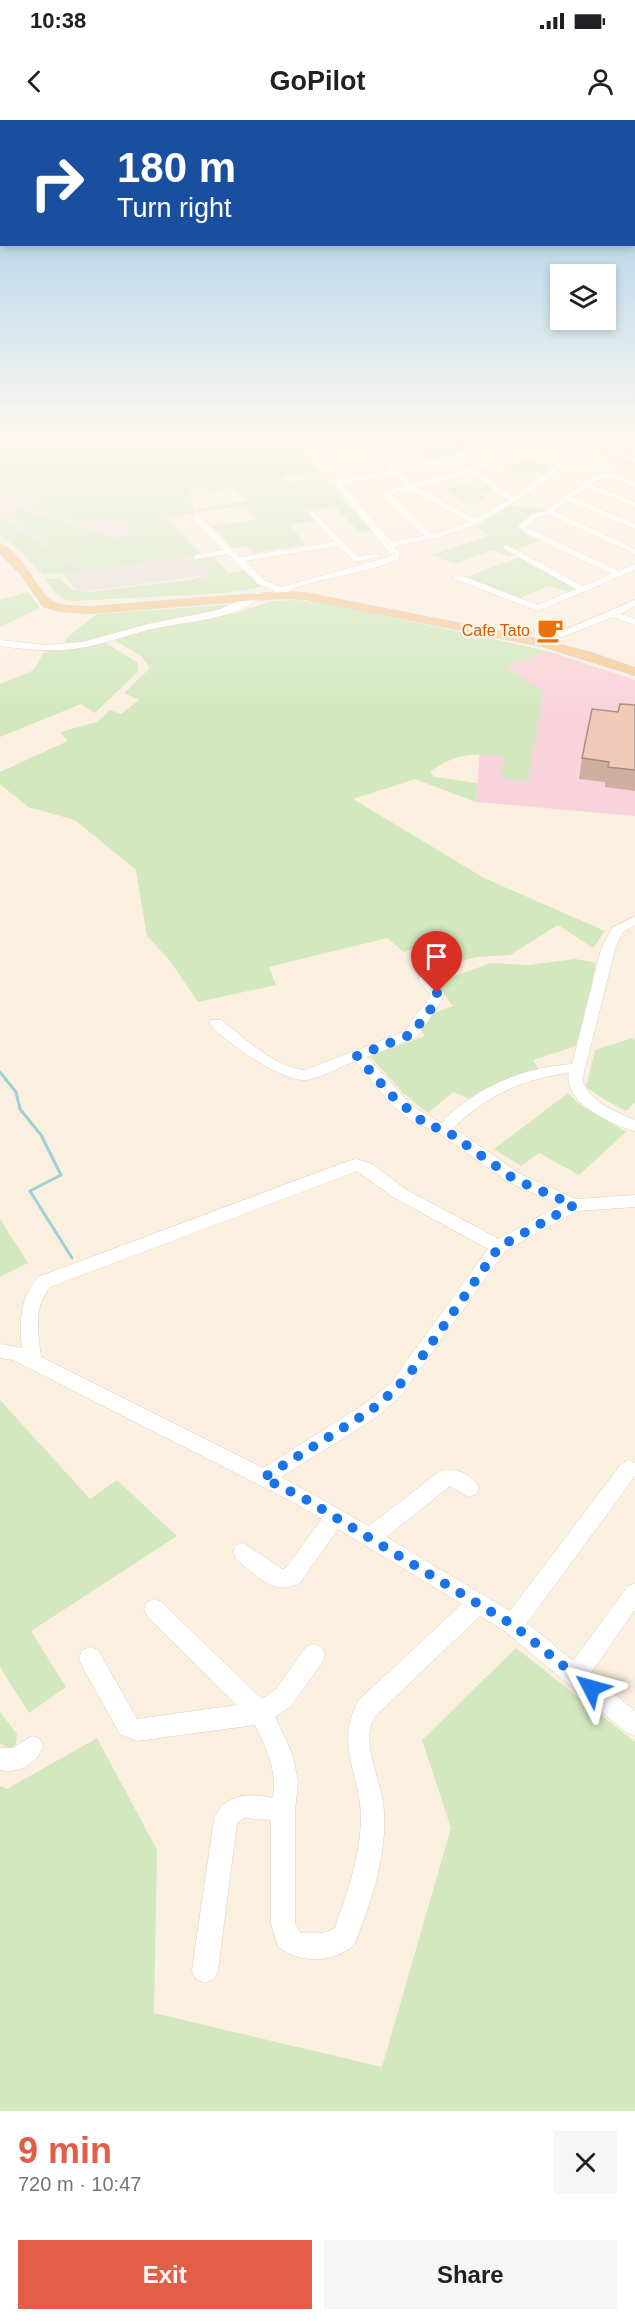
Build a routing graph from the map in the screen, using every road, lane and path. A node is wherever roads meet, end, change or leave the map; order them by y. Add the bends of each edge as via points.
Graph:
1 (208, 530) edge
2 (329, 530) edge
3 (376, 530) edge
4 (421, 530) edge
5 (452, 530) edge
6 (524, 530) edge
7 (586, 530) edge
8 (430, 538) junction
9 (0, 540) edge
10 (340, 543) junction
11 (388, 544) junction
12 (0, 547) edge
13 (507, 547) dead end
14 (229, 550) junction
15 (635, 552) edge
16 (382, 555) dead end
17 (198, 557) dead end
18 (238, 560) junction
19 (635, 567) edge
20 (619, 573) junction
21 (457, 577) dead end
22 (583, 589) junction
23 (277, 593) junction
24 (259, 595) junction
25 (635, 603) edge
26 (613, 614) junction
27 (635, 622) edge
28 (549, 639) junction
29 (0, 642) edge
30 (635, 666) edge
31 (635, 672) edge
32 (635, 920) edge
33 (425, 980) dead end
34 (216, 1023) dead end
35 (357, 1056) junction
36 (578, 1068) junction
37 (635, 1126) edge
38 (444, 1129) junction
39 (635, 1201) edge
40 (574, 1205) junction
41 (499, 1247) junction
42 (0, 1351) edge
43 (32, 1361) junction
44 (629, 1469) dead end
45 (263, 1478) junction
46 (469, 1488) dead end
47 (335, 1517) junction
48 (369, 1538) junction
49 (243, 1552) dead end
50 (635, 1593) edge
51 (479, 1604) junction
52 (154, 1610) dead end
53 (513, 1625) junction
54 (314, 1655) dead end
55 (90, 1658) dead end
56 (576, 1675) junction
57 (261, 1713) junction
58 (635, 1725) edge
59 (32, 1747) dead end
60 (0, 1759) edge
61 (283, 1811) junction
62 (205, 1970) dead end

1 - 14 street
2 - 10 street
3 - 11 street
4 - 8 street
5 - 8 street
6 - 20 street
7 - 15 street
8 - 11 street
9 - 24 main road via 33,571 46,593 66,604
10 - 16 street via 354,559
10 - 18 street
11 - 23 street via 396,553 390,560
12 - 24 main road via 25,572 47,604 59,608 90,610
13 - 22 street
14 - 17 street
14 - 18 street
18 - 23 street
19 - 20 street
20 - 22 street
21 - 22 street via 538,608
23 - 24 main road
23 - 28 main road via 331,596
23 - 31 main road via 328,599 543,643
24 - 29 street via 220,613 80,645 40,647
25 - 26 street
26 - 27 street
26 - 28 street
28 - 30 main road
32 - 36 street via 617,931 608,949
33 - 35 street via 437,993 437,999 412,1034
34 - 35 street via 264,1058 294,1074 306,1075
35 - 38 street via 391,1095 428,1126
36 - 37 street via 575,1080 586,1101
36 - 38 street via 534,1076 500,1088 451,1120
38 - 40 street via 514,1179
39 - 40 street
40 - 41 street
41 - 43 street via 399,1193 366,1168 348,1167 44,1282 29,1303
41 - 45 street via 396,1389 370,1411
42 - 43 street
43 - 45 street
44 - 53 street
45 - 47 street
46 - 48 street via 447,1477
47 - 48 street
47 - 49 street via 292,1577 279,1579
48 - 51 street
50 - 56 street
51 - 53 street
51 - 61 street via 367,1708 359,1723 359,1743 374,1819 368,1865 345,1936 339,1943 298,1945 286,1937
52 - 57 street
53 - 56 street
54 - 57 street via 283,1698
55 - 57 street via 128,1726 137,1730
56 - 58 street
57 - 61 street via 281,1753 287,1781
59 - 60 street via 9,1761
61 - 62 street via 240,1806 231,1810 226,1819

